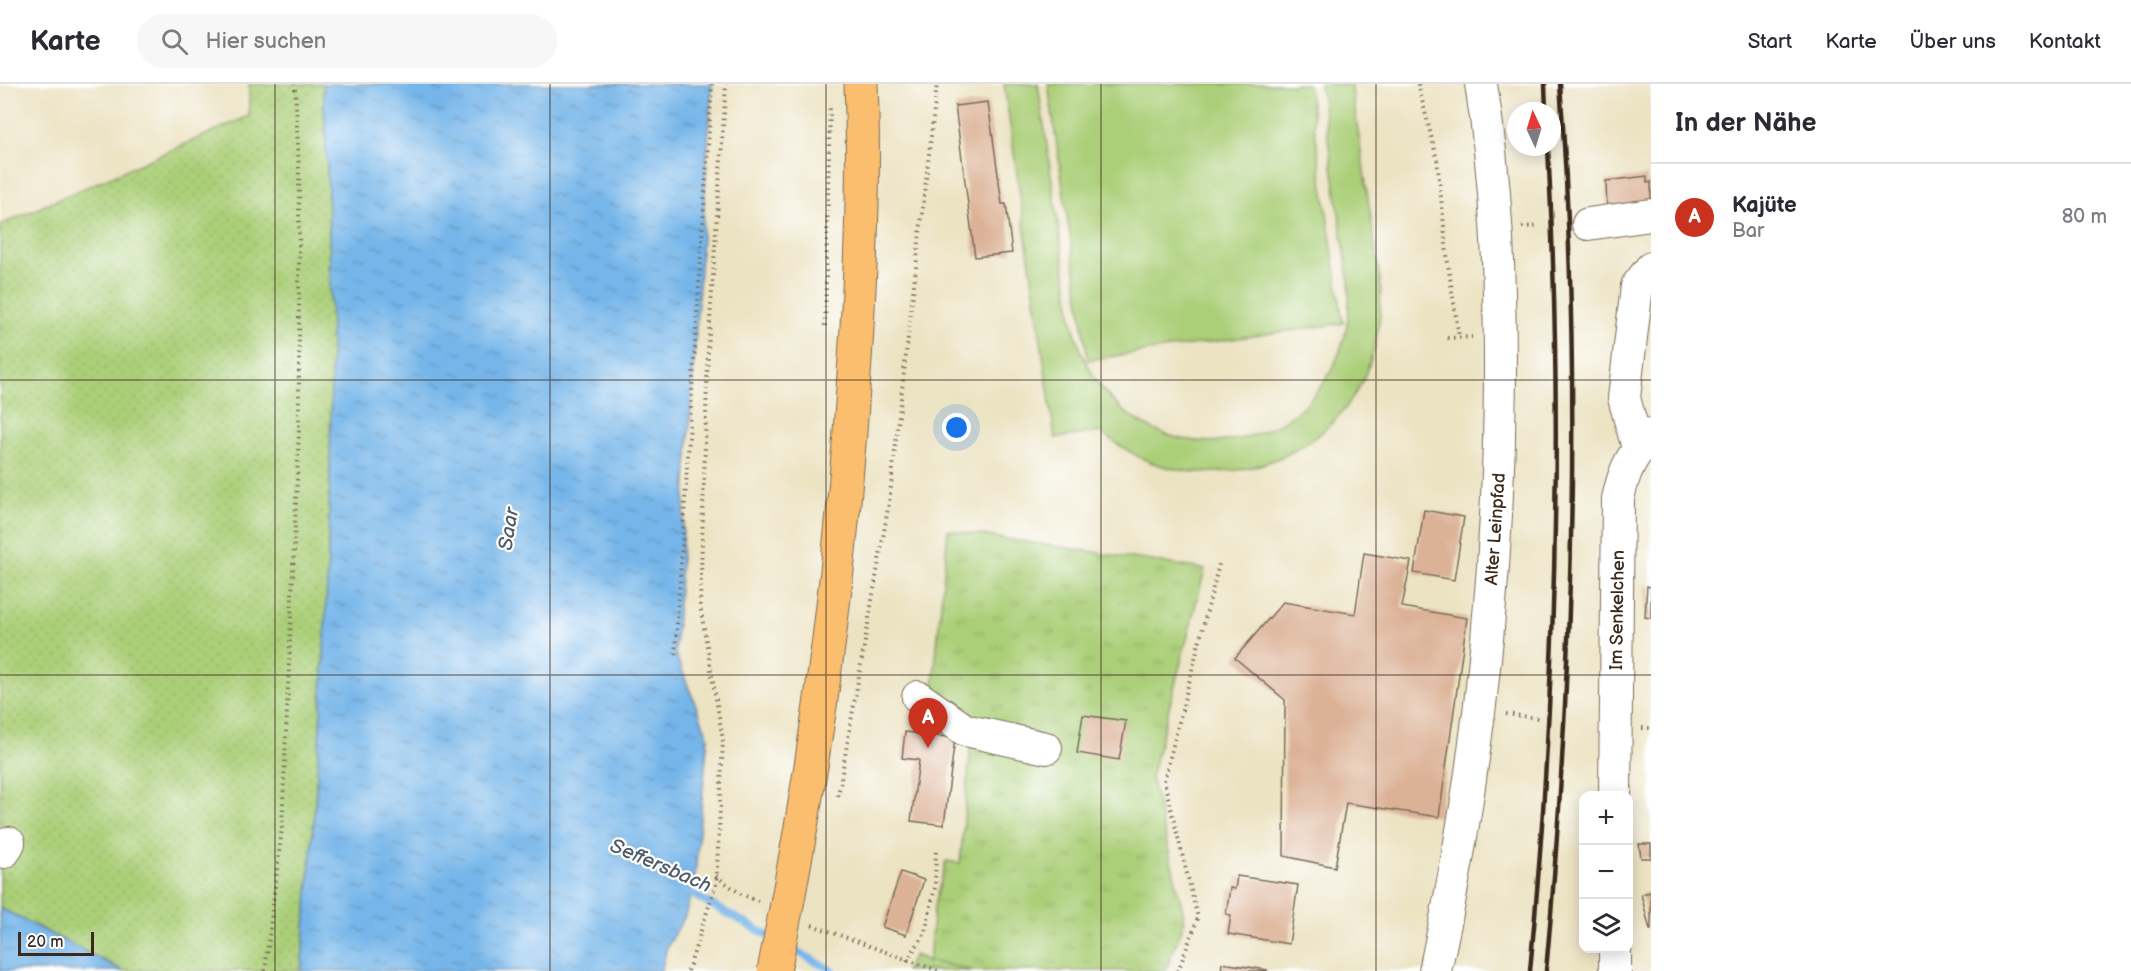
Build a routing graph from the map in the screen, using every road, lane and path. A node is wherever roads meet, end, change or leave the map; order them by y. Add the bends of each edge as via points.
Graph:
1 (295, 84) edge
2 (712, 84) edge
3 (726, 84) edge
4 (861, 84) edge
5 (937, 84) edge
6 (1418, 84) edge
7 (1481, 84) edge
8 (830, 95) dead end
9 (1651, 215) edge
10 (1588, 224) dead end
11 (1651, 268) edge
12 (825, 337) dead end
13 (1459, 337) dead end
14 (1640, 350) edge
15 (1645, 442) edge
16 (1220, 560) dead end
17 (675, 654) dead end
18 (918, 697) dead end
19 (1046, 748) dead end
20 (1615, 791) edge
21 (837, 803) dead end
22 (936, 849) dead end
23 (716, 876) junction
24 (774, 901) junction
25 (810, 924) dead end
26 (1615, 953) edge
27 (907, 961) junction
28 (265, 971) edge
29 (688, 971) edge
30 (774, 971) edge
31 (938, 971) edge
32 (1178, 971) edge
33 (1436, 971) edge
34 (1615, 971) edge

1 - 28 path via 299,432 282,828
2 - 17 path
3 - 23 path via 708,362 700,605 723,740
4 - 24 main road via 860,274 844,510 809,789
5 - 21 path via 889,502
6 - 13 path via 1437,159
7 - 33 street, Alter Leinpfad via 1496,197 1500,459 1480,712
8 - 12 path
9 - 10 street
11 - 14 street via 1637,286
14 - 15 street via 1624,398
15 - 20 street, Im Senkelchen via 1624,471 1618,499
16 - 32 path via 1164,780 1198,918
18 - 19 street via 966,730
22 - 27 path via 935,887 925,933
23 - 24 path via 741,894
23 - 29 path
24 - 30 main road, bridge
25 - 27 path
26 - 34 street
27 - 31 path

